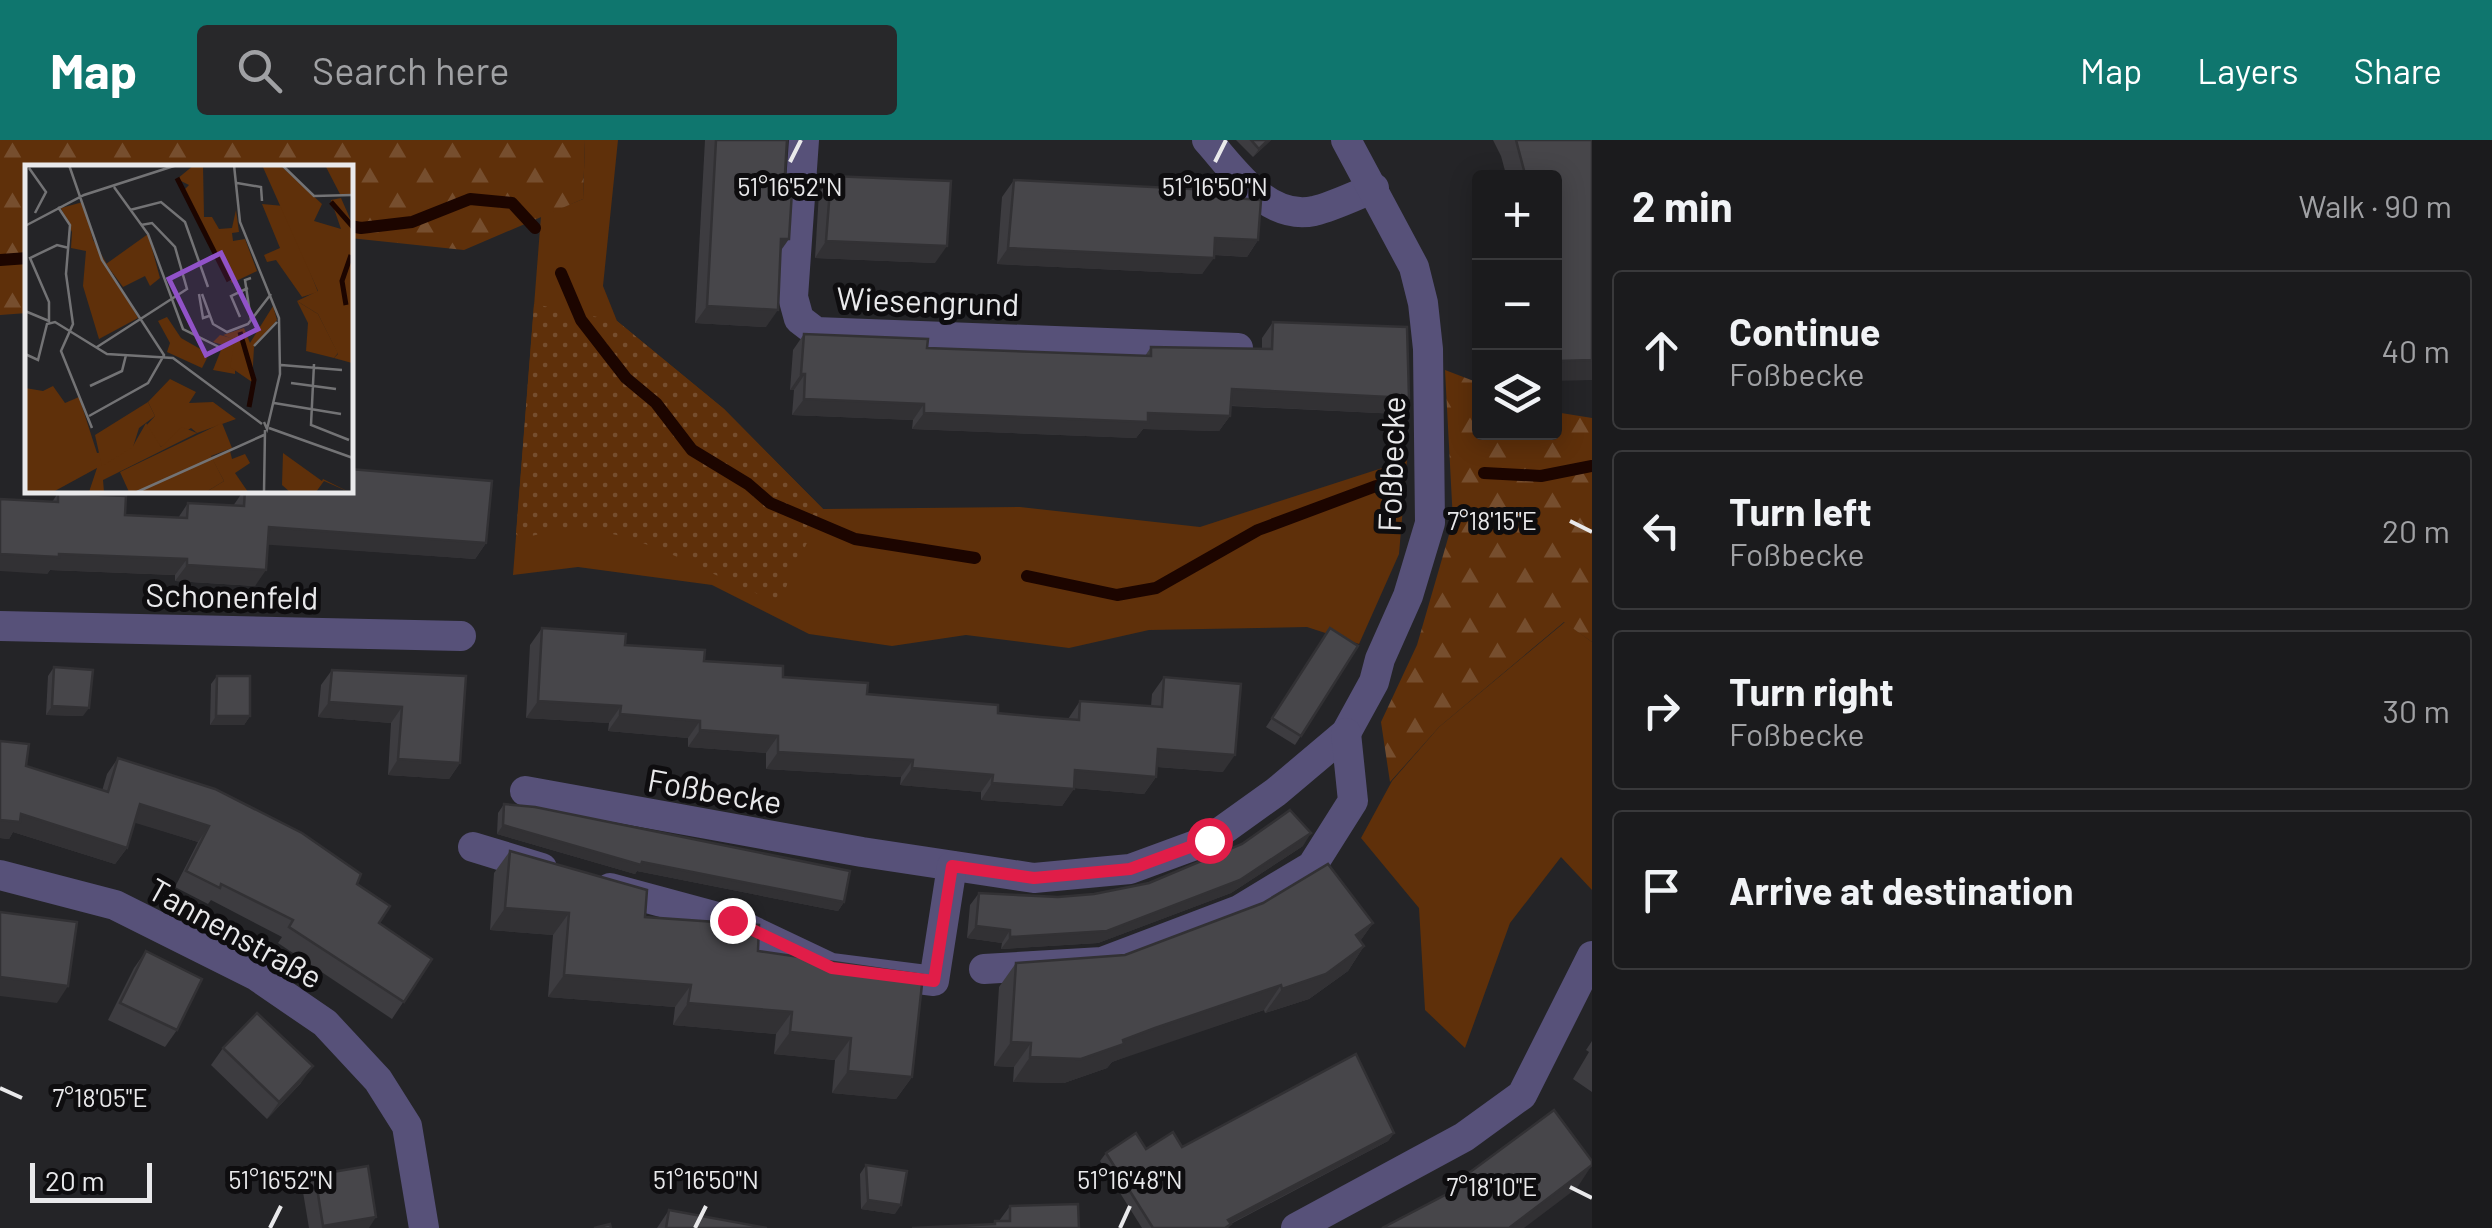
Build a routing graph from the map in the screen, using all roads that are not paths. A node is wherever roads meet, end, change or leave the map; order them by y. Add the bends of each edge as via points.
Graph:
1 (804, 140) edge
2 (1207, 140) edge
3 (1346, 140) edge
4 (1374, 188) junction
5 (1238, 348) edge
6 (0, 626) edge
7 (462, 636) dead end
8 (1346, 733) junction
9 (525, 791) dead end
10 (473, 847) dead end
11 (952, 866) junction
12 (0, 875) edge
13 (1592, 956) edge
14 (984, 969) dead end
15 (424, 1228) edge
16 (1296, 1228) edge

1 - 5 street, Wiesengrund via 793,297 799,319 816,332
2 - 4 street via 1250,188 1293,212 1311,212
3 - 4 street, Foßbecke
4 - 8 street, Foßbecke via 1414,267 1422,302 1430,523 1374,682
6 - 7 street, Schonenfeld
8 - 11 street, Foßbecke via 1209,840 1130,869 1034,878
8 - 14 street via 1353,801 1312,866 1240,910 1102,962
9 - 11 street, Foßbecke
10 - 11 street via 732,920 832,968 934,981
12 - 15 street, Tannenstraße via 115,905 255,975 324,1023 378,1080 406,1126
13 - 16 street via 1522,1095 1464,1137

